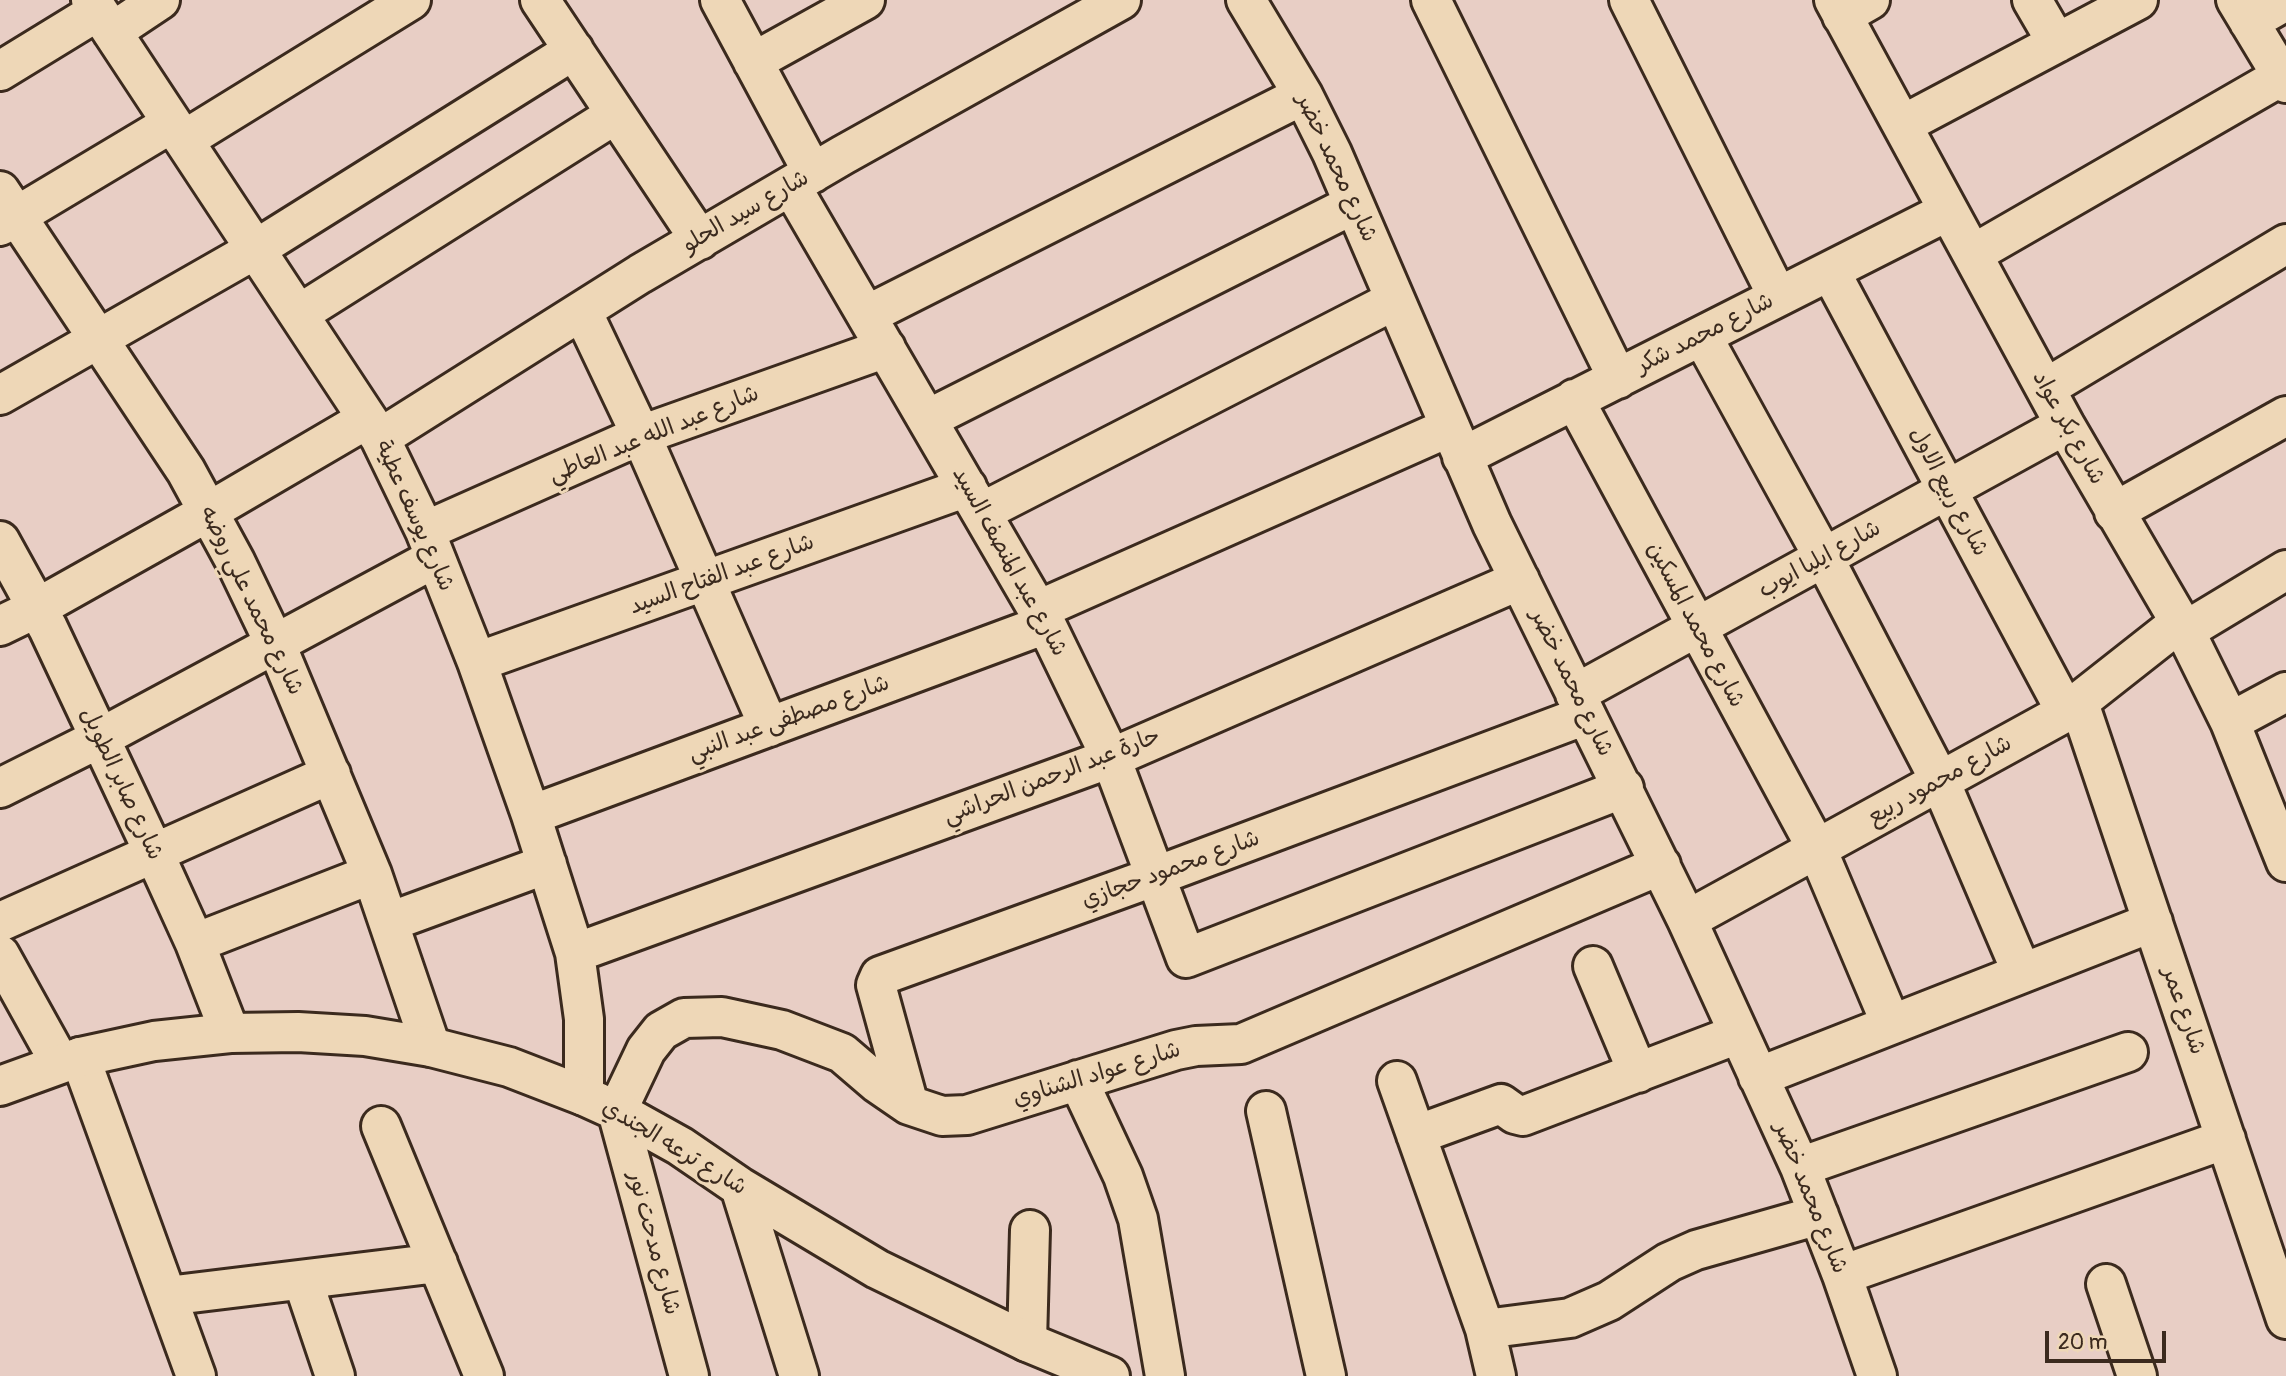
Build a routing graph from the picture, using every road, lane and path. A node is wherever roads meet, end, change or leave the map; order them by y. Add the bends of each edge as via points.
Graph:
1 (160, 0) edge
2 (411, 0) edge
3 (540, 0) edge
4 (720, 0) edge
5 (865, 0) edge
6 (1121, 0) edge
7 (1246, 0) edge
8 (1431, 0) edge
9 (1629, 0) edge
10 (2032, 0) edge
11 (2138, 0) edge
12 (2286, 1) edge
13 (1849, 5) edge
14 (2243, 11) edge
15 (100, 14) edge
16 (2057, 43) junction
17 (573, 50) junction
18 (753, 62) junction
19 (0, 71) edge
20 (2284, 80) edge
21 (1303, 95) junction
22 (616, 114) junction
23 (1902, 125) junction
24 (178, 132) junction
25 (802, 179) junction
26 (1354, 204) junction
27 (5, 211) edge
28 (1948, 211) junction
29 (700, 240) junction
30 (2286, 244) edge
31 (256, 249) junction
32 (1973, 254) junction
33 (1830, 271) junction
34 (1779, 297) junction
35 (1395, 300) junction
36 (582, 311) junction
37 (299, 314) junction
38 (867, 315) junction
39 (1702, 336) junction
40 (99, 339) junction
41 (886, 348) junction
42 (1618, 379) junction
43 (2046, 388) junction
44 (0, 395) edge
45 (1574, 400) junction
46 (2286, 416) edge
47 (928, 419) junction
48 (2065, 425) junction
49 (374, 428) junction
50 (641, 435) junction
51 (1456, 442) junction
52 (1947, 490) junction
53 (974, 499) junction
54 (208, 512) junction
55 (2115, 512) junction
56 (0, 541) edge
57 (430, 545) junction
58 (1824, 558) junction
59 (2286, 570) edge
60 (1520, 580) junction
61 (706, 581) junction
62 (37, 608) junction
63 (1042, 617) junction
64 (0, 626) edge
65 (2182, 627) junction
66 (1696, 628) junction
67 (275, 645) junction
68 (477, 662) junction
69 (2286, 692) edge
70 (1581, 704) junction
71 (2072, 708) junction
72 (2230, 722) junction
73 (769, 727) junction
74 (100, 738) junction
75 (1111, 758) junction
76 (331, 774) junction
77 (1940, 781) junction
78 (0, 788) edge
79 (1623, 788) junction
80 (531, 815) junction
81 (2283, 845) edge
82 (1816, 849) junction
83 (154, 853) junction
84 (547, 864) junction
85 (1661, 865) junction
86 (372, 874) junction
87 (1156, 876) junction
88 (1687, 920) junction
89 (0, 922) edge
90 (389, 922) junction
91 (2153, 922) junction
92 (195, 943) junction
93 (575, 953) junction
94 (0, 955) edge
95 (1593, 966) dead end
96 (2022, 973) junction
97 (1891, 1024) junction
98 (230, 1033) junction
99 (1738, 1034) junction
100 (431, 1047) junction
101 (2128, 1052) dead end
102 (70, 1060) junction
103 (1638, 1073) junction
104 (1758, 1077) junction
105 (1078, 1080) junction
106 (1397, 1081) dead end
107 (0, 1086) edge
108 (600, 1103) junction
109 (909, 1105) junction
110 (1266, 1111) dead end
111 (381, 1126) dead end
112 (1416, 1135) junction
113 (2226, 1139) junction
114 (1800, 1167) junction
115 (740, 1187) junction
116 (1819, 1215) junction
117 (1030, 1230) dead end
118 (438, 1263) junction
119 (1842, 1275) junction
120 (303, 1281) junction
121 (2106, 1284) dead end
122 (167, 1296) junction
123 (2286, 1319) edge
124 (1485, 1329) junction
125 (1027, 1342) junction
126 (196, 1376) edge
127 (335, 1376) edge
128 (484, 1376) edge
129 (689, 1376) edge
130 (799, 1376) edge
131 (1110, 1376) edge
132 (1165, 1376) edge
133 (1326, 1376) edge
134 (1496, 1376) edge
135 (1877, 1376) edge
136 (2137, 1376) edge

1 - 15 street
2 - 24 street
3 - 17 street
4 - 18 street, شارع عبد المنصف السيد
5 - 18 street
6 - 25 street, شارع سيد الحلو
7 - 21 street, شارع محمد خضر
8 - 42 street
9 - 34 street
10 - 16 street
11 - 16 street
12 - 14 street
13 - 23 street, شارع بكر عواد
14 - 20 street
15 - 19 street
15 - 24 street, شارع يوسف عطية
16 - 23 street
17 - 22 street
17 - 31 street
18 - 25 street, شارع عبد المنصف السيد
20 - 32 street
21 - 26 street, شارع محمد خضر
21 - 38 street
22 - 29 street
22 - 37 street
23 - 28 street, شارع بكر عواد
24 - 27 street
24 - 31 street, شارع يوسف عطية
25 - 29 street, شارع سيد الحلو
25 - 38 street, شارع عبد المنصف السيد
26 - 35 street, شارع محمد خضر
26 - 47 street
27 - 40 street, شارع محمد علي روضه
28 - 32 street, شارع بكر عواد
28 - 33 street, شارع محمد شكر
29 - 36 street, شارع سيد الحلو
30 - 43 street
31 - 37 street, شارع يوسف عطية
31 - 40 street
32 - 43 street, شارع بكر عواد
33 - 34 street, شارع محمد شكر
33 - 52 street, شارع ربيع الاول
34 - 39 street, شارع محمد شكر
35 - 51 street, شارع محمد خضر
35 - 53 street, شارع عبد الفتاح السيد
36 - 49 street, شارع سيد الحلو
36 - 50 street
37 - 49 street, شارع يوسف عطية
38 - 41 street, شارع عبد المنصف السيد
39 - 42 street, شارع محمد شكر
39 - 58 street
40 - 44 street
40 - 54 street, شارع محمد علي روضه
41 - 47 street, شارع عبد المنصف السيد
41 - 50 street, شارع عبد الله عبد العاطي
42 - 45 street, شارع محمد شكر
43 - 48 street, شارع بكر عواد
45 - 51 street, شارع محمد شكر
45 - 66 street, شارع محمد المسكين
46 - 55 street
47 - 53 street, شارع عبد المنصف السيد
48 - 52 street, شارع ايليا ايوب
48 - 55 street, شارع بكر عواد
49 - 54 street, شارع سيد الحلو
49 - 57 street, شارع يوسف عطية
50 - 57 street, شارع عبد الله عبد العاطي
50 - 61 street
51 - 60 street, شارع محمد خضر
51 - 63 street, شارع مصطفى عبد النبي
52 - 58 street, شارع ايليا ايوب
52 - 71 street, شارع ربيع الاول
53 - 61 street, شارع عبد الفتاح السيد
53 - 63 street, شارع عبد المنصف السيد
54 - 62 street, شارع سيد الحلو
54 - 67 street, شارع محمد علي روضه
55 - 65 street, شارع بكر عواد
56 - 62 street, شارع صابر الطويل
57 - 67 street, شارع عبد الله عبد العاطي
57 - 68 street, شارع يوسف عطية
58 - 66 street, شارع ايليا ايوب
58 - 77 street
59 - 65 street, شارع محمود ربيع
60 - 70 street, شارع محمد خضر
60 - 75 street, حارة عبد الرحمن الحراشي
61 - 68 street, شارع عبد الفتاح السيد
61 - 73 street
62 - 64 street, شارع سيد الحلو
62 - 74 street, شارع صابر الطويل
63 - 73 street, شارع مصطفى عبد النبي
63 - 75 street, شارع عبد المنصف السيد
65 - 71 street, شارع محمود ربيع
65 - 72 street, شارع بكر عواد
66 - 70 street, شارع ايليا ايوب
66 - 82 street, شارع محمد المسكين
67 - 74 street, شارع عبد الله عبد العاطي
67 - 76 street, شارع محمد علي روضه
68 - 80 street, شارع يوسف عطية
69 - 72 street
70 - 79 street, شارع محمد خضر
70 - 87 street, شارع محمود حجازي
71 - 77 street, شارع محمود ربيع
71 - 91 street, شارع عمر
72 - 81 street, شارع بكر عواد
73 - 80 street, شارع مصطفى عبد النبي
74 - 78 street, شارع عبد الله عبد العاطي
74 - 83 street, شارع صابر الطويل
75 - 87 street, شارع عبد المنصف السيد
75 - 93 street, حارة عبد الرحمن الحراشي
76 - 83 street
76 - 86 street, شارع محمد علي روضه
77 - 82 street, شارع محمود ربيع
77 - 96 street
79 - 85 street, شارع محمد خضر
79 - 87 street, شارع عبد المنصف السيد via 1186,958
80 - 84 street, شارع يوسف عطية
82 - 88 street, شارع محمود ربيع
82 - 97 street, شارع محمد المسكين
83 - 89 street
83 - 92 street, شارع صابر الطويل
84 - 90 street
84 - 93 street, شارع يوسف عطية
85 - 88 street, شارع محمد خضر
85 - 105 street, شارع عواد الشناوي via 1241,1044 1176,1050
86 - 90 street, شارع محمد علي روضه
86 - 92 street
87 - 109 street, شارع محمود حجازي via 880,976 876,985
88 - 99 street, شارع محمد خضر
90 - 100 street, شارع محمد علي روضه
91 - 96 street
91 - 113 street, شارع عمر
92 - 98 street, شارع صابر الطويل
93 - 108 street, شارع يوسف عطية
94 - 102 street
95 - 103 street
96 - 97 street
97 - 104 street
98 - 100 street, شارع ترعه الجندي via 338,1034
98 - 102 street, شارع ترعه الجندي via 154,1041
99 - 103 street
99 - 104 street, شارع محمد خضر
100 - 108 street, شارع ترعه الجندي via 509,1067
101 - 114 street
102 - 107 street, شارع ترعه الجندي
102 - 122 street
103 - 112 street via 1523,1116 1501,1104
104 - 114 street, شارع محمد خضر
105 - 109 street, شارع عواد الشناوي via 967,1115 942,1116
105 - 132 street via 1138,1219
106 - 112 street
108 - 109 street, شارع عواد الشناوي via 661,1031 684,1018 722,1017 782,1030 842,1053
108 - 115 street, شارع ترعه الجندي via 680,1146
108 - 129 street, شارع مدحت نور
110 - 133 street
111 - 118 street
112 - 124 street
113 - 119 street
113 - 123 street, شارع عمر
114 - 116 street, شارع محمد خضر
115 - 125 street, شارع ترعه الجندي via 877,1269
115 - 130 street
116 - 119 street, شارع محمد خضر
116 - 124 street via 1696,1250 1609,1301 1570,1318
117 - 125 street
118 - 120 street
118 - 128 street
119 - 135 street, شارع محمد خضر
120 - 122 street
120 - 127 street
121 - 136 street
122 - 126 street
124 - 134 street
125 - 131 street, شارع ترعه الجندي

